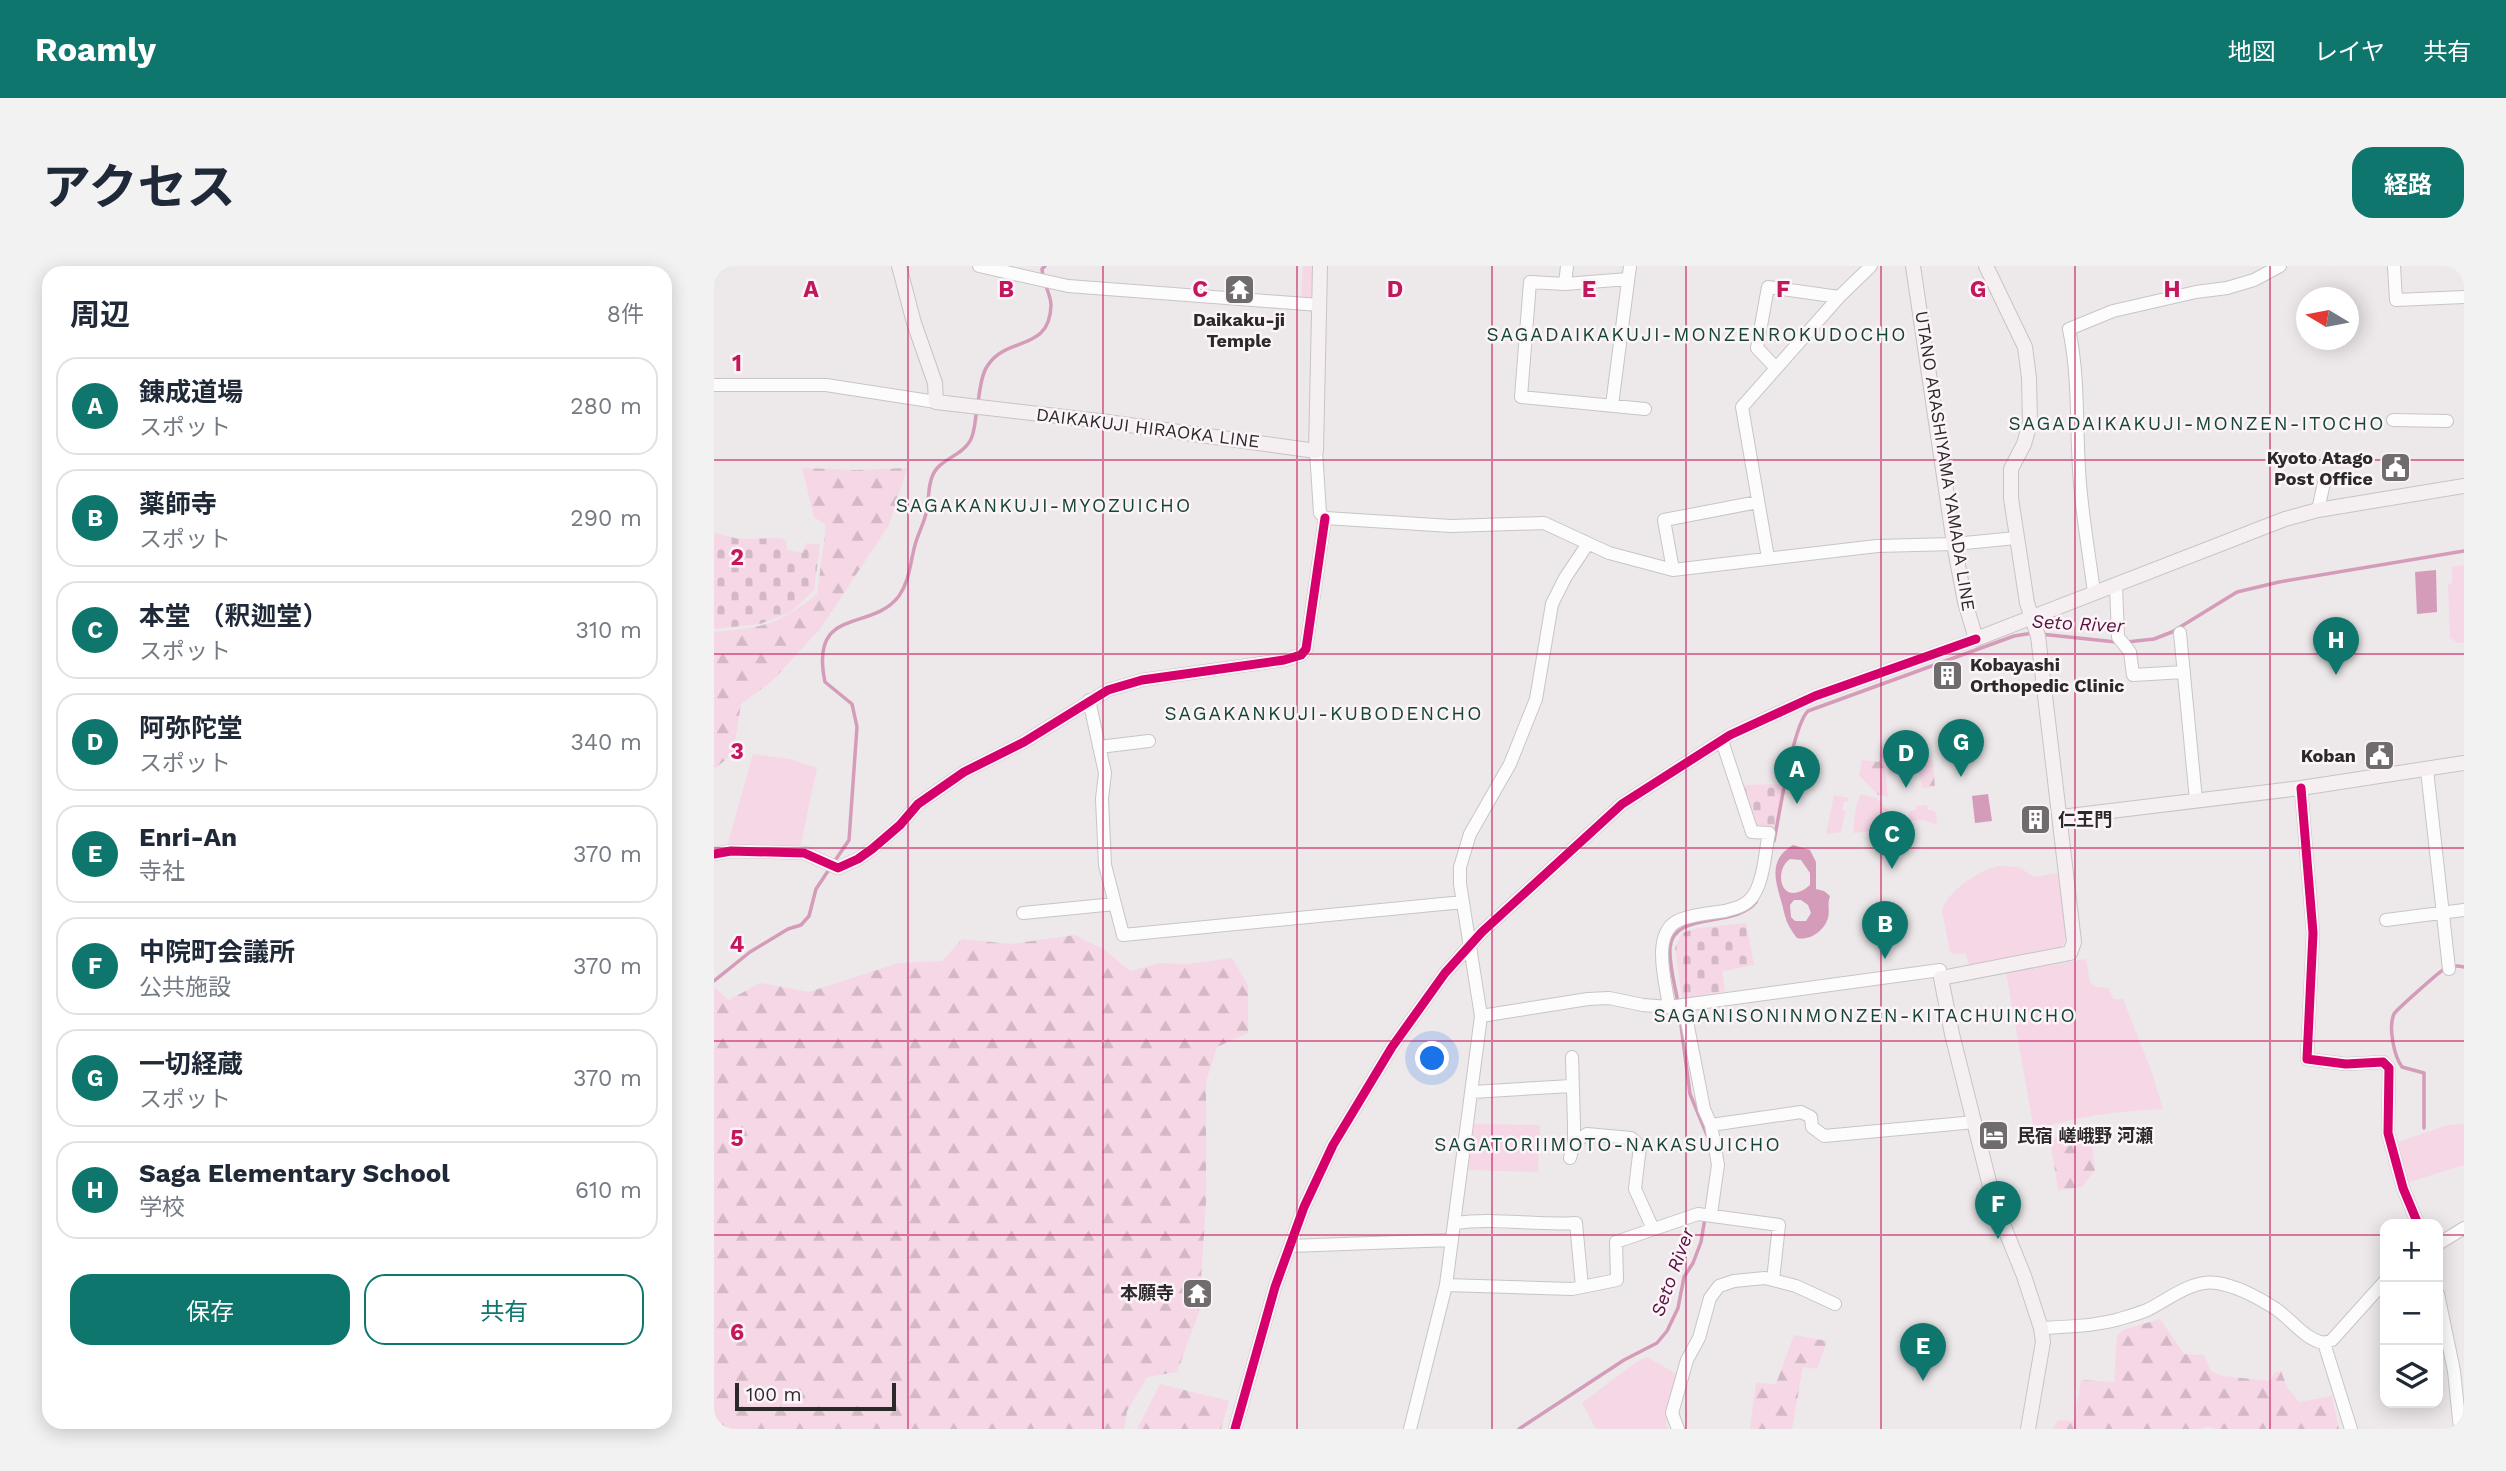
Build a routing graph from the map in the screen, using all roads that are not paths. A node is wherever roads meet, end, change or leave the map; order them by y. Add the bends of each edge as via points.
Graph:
1 (899, 266) edge
2 (979, 266) edge
3 (1320, 266) edge
4 (1567, 266) edge
5 (1871, 266) edge
6 (1913, 266) edge
7 (1986, 266) edge
8 (2280, 266) edge
9 (2394, 266) edge
10 (1629, 272) edge
11 (1565, 284) junction
12 (1839, 297) junction
13 (2458, 299) edge
14 (1319, 305) junction
15 (1776, 368) junction
16 (714, 385) edge
17 (936, 402) junction
18 (1612, 405) junction
19 (1645, 409) dead end
20 (2393, 420) dead end
21 (2447, 421) dead end
22 (1316, 451) junction
23 (2325, 478) dead end
24 (2464, 486) edge
25 (1758, 502) junction
26 (2318, 510) junction
27 (1325, 518) junction
28 (2015, 538) junction
29 (1954, 544) junction
30 (1587, 545) junction
31 (1768, 558) junction
32 (1672, 570) junction
33 (2116, 585) junction
34 (2094, 593) junction
35 (2035, 627) junction
36 (2180, 633) dead end
37 (1976, 639) junction
38 (2184, 672) junction
39 (1089, 700) junction
40 (1149, 741) dead end
41 (1722, 741) junction
42 (1099, 747) junction
43 (2464, 763) edge
44 (2427, 770) junction
45 (2301, 788) junction
46 (2196, 800) junction
47 (2060, 817) junction
48 (714, 854) edge
49 (1462, 902) junction
50 (1115, 904) junction
51 (2464, 910) edge
52 (2443, 912) junction
53 (1023, 913) dead end
54 (2386, 920) dead end
55 (1471, 945) junction
56 (2449, 969) dead end
57 (1941, 978) junction
58 (1677, 1006) junction
59 (1481, 1016) junction
60 (1572, 1057) dead end
61 (1571, 1086) junction
62 (1472, 1092) junction
63 (1975, 1122) junction
64 (1711, 1125) junction
65 (1574, 1139) junction
66 (1570, 1158) dead end
67 (1706, 1214) junction
68 (2416, 1219) edge
69 (1455, 1223) junction
70 (2464, 1228) edge
71 (1653, 1230) junction
72 (1452, 1240) junction
73 (2443, 1241) edge
74 (1290, 1246) junction
75 (1773, 1280) junction
76 (1446, 1285) junction
77 (1582, 1287) junction
78 (2380, 1287) edge
79 (1835, 1304) dead end
80 (2443, 1318) edge
81 (2041, 1328) junction
82 (2324, 1343) junction
83 (1235, 1429) edge
84 (1409, 1429) edge
85 (1678, 1429) edge
86 (2028, 1429) edge
87 (2351, 1429) edge
88 (2460, 1429) edge

1 - 17 main road via 935,383
2 - 14 street via 1068,286
3 - 14 main road
4 - 11 street
5 - 12 street
6 - 29 main road, UTANO ARASHIYAMA YAMADA LINE
7 - 28 main road via 2025,347 2029,378 2030,423 2011,469
8 - 34 street via 2254,280 2113,311 2069,329
9 - 13 street via 2396,300
10 - 11 street
10 - 18 street
11 - 18 street via 1530,282 1521,397
12 - 15 street
12 - 15 street via 1768,287 1757,348
14 - 22 main road
15 - 25 street via 1742,407
16 - 17 street via 825,385
17 - 22 main road, DAIKAKUJI HIRAOKA LINE
18 - 19 street
20 - 21 street
22 - 27 street via 1320,513
23 - 26 street
24 - 26 main road, UTANO ARASHIYAMA YAMADA LINE
25 - 31 street
25 - 32 street via 1664,520
26 - 33 main road, UTANO ARASHIYAMA YAMADA LINE via 2237,536
27 - 30 street via 1451,526 1544,523
27 - 39 street via 1307,649 1301,655 1142,680
28 - 29 street
28 - 35 main road
29 - 31 street via 1877,546
29 - 37 main road, UTANO ARASHIYAMA YAMADA LINE
30 - 32 street
30 - 49 street via 1552,604 1536,699 1524,730 1463,852
31 - 32 street
33 - 34 main road, UTANO ARASHIYAMA YAMADA LINE
33 - 38 street via 2121,642 2130,652 2133,675
34 - 35 main road, UTANO ARASHIYAMA YAMADA LINE
35 - 37 main road, UTANO ARASHIYAMA YAMADA LINE
35 - 47 main road
36 - 38 street
37 - 41 street via 1815,696
38 - 46 street
39 - 42 street
39 - 48 street via 918,803 865,854 832,866 804,853
40 - 42 street
41 - 55 street via 1622,804
41 - 58 street via 1752,832 1769,833 1758,884 1750,899 1735,909 1681,919 1664,937 1661,951
42 - 50 street via 1105,773 1105,865
43 - 44 main road
44 - 45 main road
44 - 52 street
45 - 46 main road
45 - 68 street via 2314,933 2307,1059 2383,1062 2389,1069 2388,1133
46 - 47 main road
47 - 57 main road via 2072,951
49 - 50 street via 1124,935
49 - 55 street
50 - 53 street
51 - 52 street
52 - 54 street
52 - 56 street
55 - 59 street
55 - 74 street via 1377,1070 1334,1145
57 - 58 street via 1940,970
57 - 63 main road
58 - 59 street via 1588,999
58 - 64 street
59 - 62 street
60 - 61 street
61 - 62 street
61 - 65 street
62 - 69 street
63 - 64 street via 1824,1136 1801,1112
63 - 81 main road via 1994,1202
64 - 67 street via 1718,1165
65 - 66 street
65 - 71 street via 1587,1134 1631,1139 1640,1146 1635,1189
67 - 71 street
67 - 75 street via 1779,1224
69 - 72 street
69 - 77 street via 1576,1223
70 - 73 street
71 - 77 street via 1616,1242 1617,1280
72 - 74 street
72 - 76 street
74 - 83 street
75 - 79 street
75 - 85 street via 1734,1281 1714,1291 1672,1413
76 - 77 street
76 - 84 street
78 - 82 street via 2332,1340
80 - 88 street
81 - 82 street via 2114,1321 2214,1282 2242,1290
81 - 86 main road via 2043,1342
82 - 87 street

